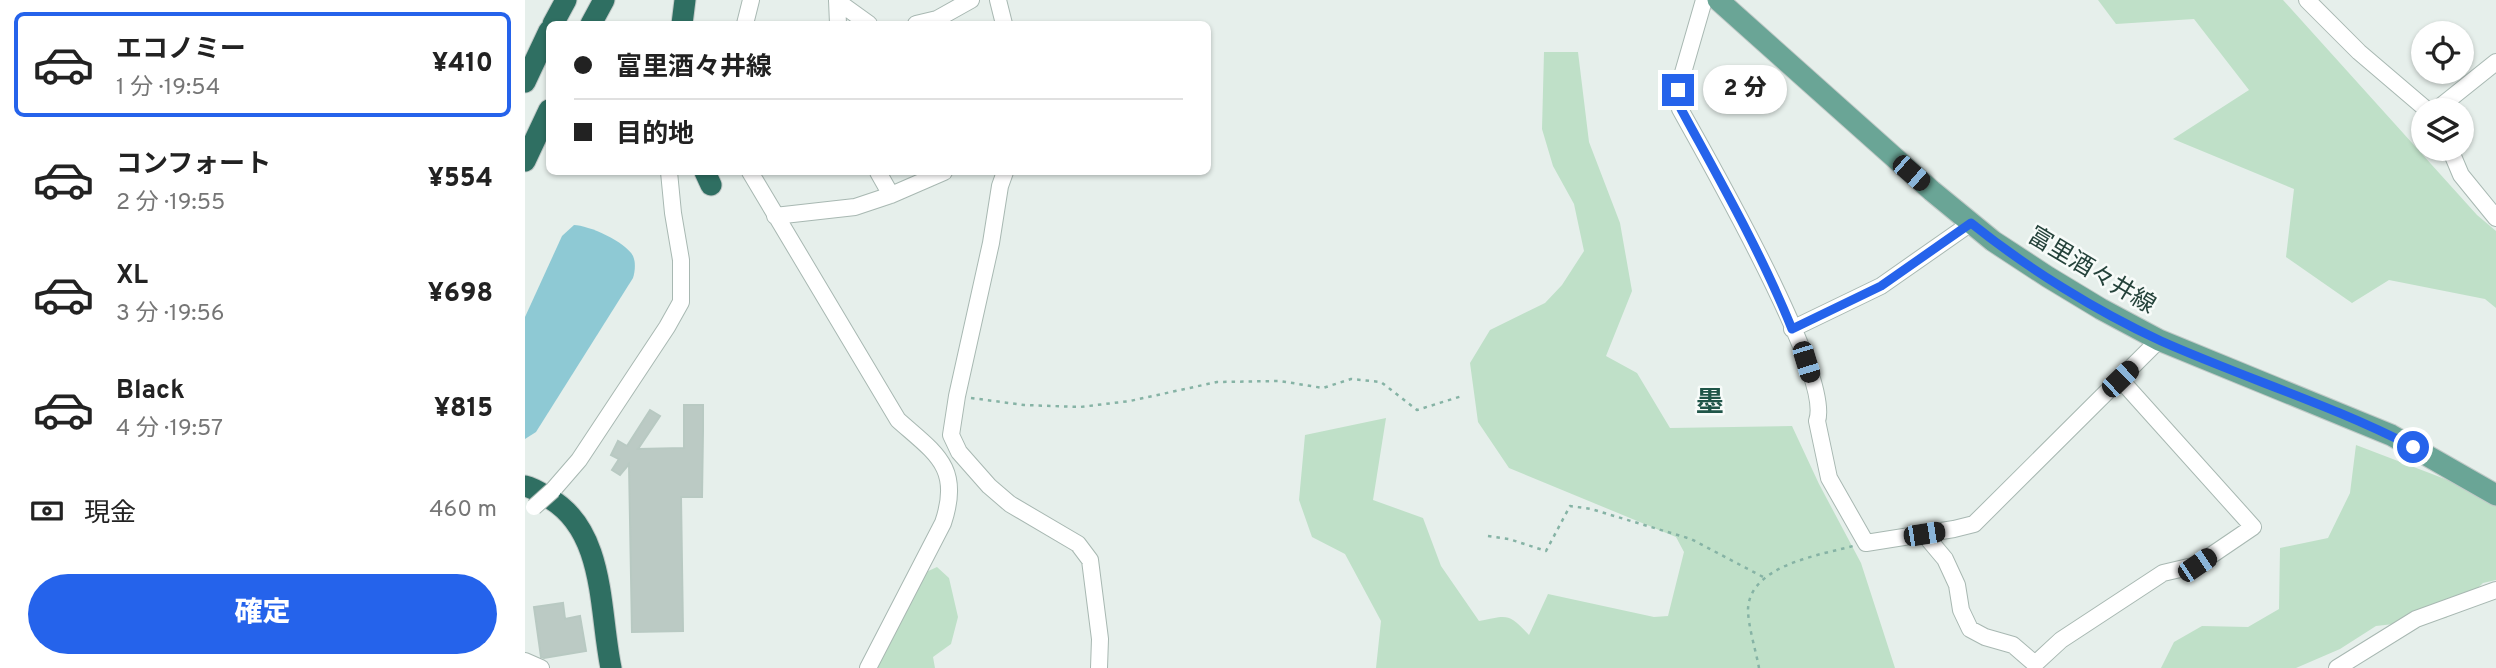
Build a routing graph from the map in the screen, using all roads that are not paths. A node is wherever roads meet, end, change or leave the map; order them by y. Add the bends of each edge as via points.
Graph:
1 (566, 0) edge
2 (604, 0) edge
3 (685, 0) edge
4 (751, 0) edge
5 (837, 0) edge
6 (971, 0) edge
7 (998, 0) edge
8 (1704, 0) edge
9 (1718, 0) edge
10 (2307, 0) edge
11 (555, 21) edge
12 (593, 21) edge
13 (682, 21) edge
14 (746, 21) edge
15 (838, 21) edge
16 (865, 21) edge
17 (929, 21) edge
18 (1003, 21) edge
19 (546, 37) edge
20 (2496, 62) edge
21 (525, 82) edge
22 (2413, 98) edge
23 (2451, 98) edge
24 (546, 116) edge
25 (525, 161) edge
26 (2455, 161) edge
27 (669, 175) edge
28 (752, 175) edge
29 (880, 175) edge
30 (937, 175) edge
31 (1004, 175) edge
32 (891, 195) junction
33 (775, 216) junction
34 (2496, 218) edge
35 (1971, 223) junction
36 (1792, 329) junction
37 (2159, 340) junction
38 (2120, 379) junction
39 (951, 435) junction
40 (925, 442) junction
41 (525, 486) edge
42 (2496, 495) edge
43 (530, 510) edge
44 (1924, 534) junction
45 (2496, 590) edge
46 (525, 661) edge
47 (541, 668) edge
48 (611, 668) edge
49 (868, 668) edge
50 (1099, 668) edge
51 (2337, 668) edge

1 - 11 highway
2 - 12 highway
3 - 13 highway
4 - 14 street
5 - 15 street
5 - 16 street
6 - 17 street
7 - 18 street
8 - 36 street via 1678,90 1681,109 1747,230
9 - 35 main road, 富里酒々井線
10 - 22 street
19 - 21 highway
20 - 23 street
24 - 25 highway
26 - 34 street
27 - 43 street, bridge via 681,260 681,302 579,460
28 - 33 street
29 - 32 street
30 - 32 street
31 - 39 street
32 - 33 street via 855,206
33 - 40 street via 898,420
35 - 36 street via 1881,286
35 - 37 main road, 富里酒々井線 via 2059,284
36 - 44 street via 1813,388 1829,478 1866,543
37 - 38 street
37 - 42 main road, 富里酒々井線 via 2391,435
38 - 44 street via 1975,524
38 - 44 street via 2253,527 2197,565 2163,573 2061,640 2035,664 2013,645 1970,629 1945,559
39 - 40 street
39 - 50 street via 959,452 989,486 1010,504 1079,544 1090,560
40 - 49 street via 944,469 948,509
41 - 48 highway via 563,506 582,531 597,580
45 - 51 street via 2416,619
46 - 47 street

